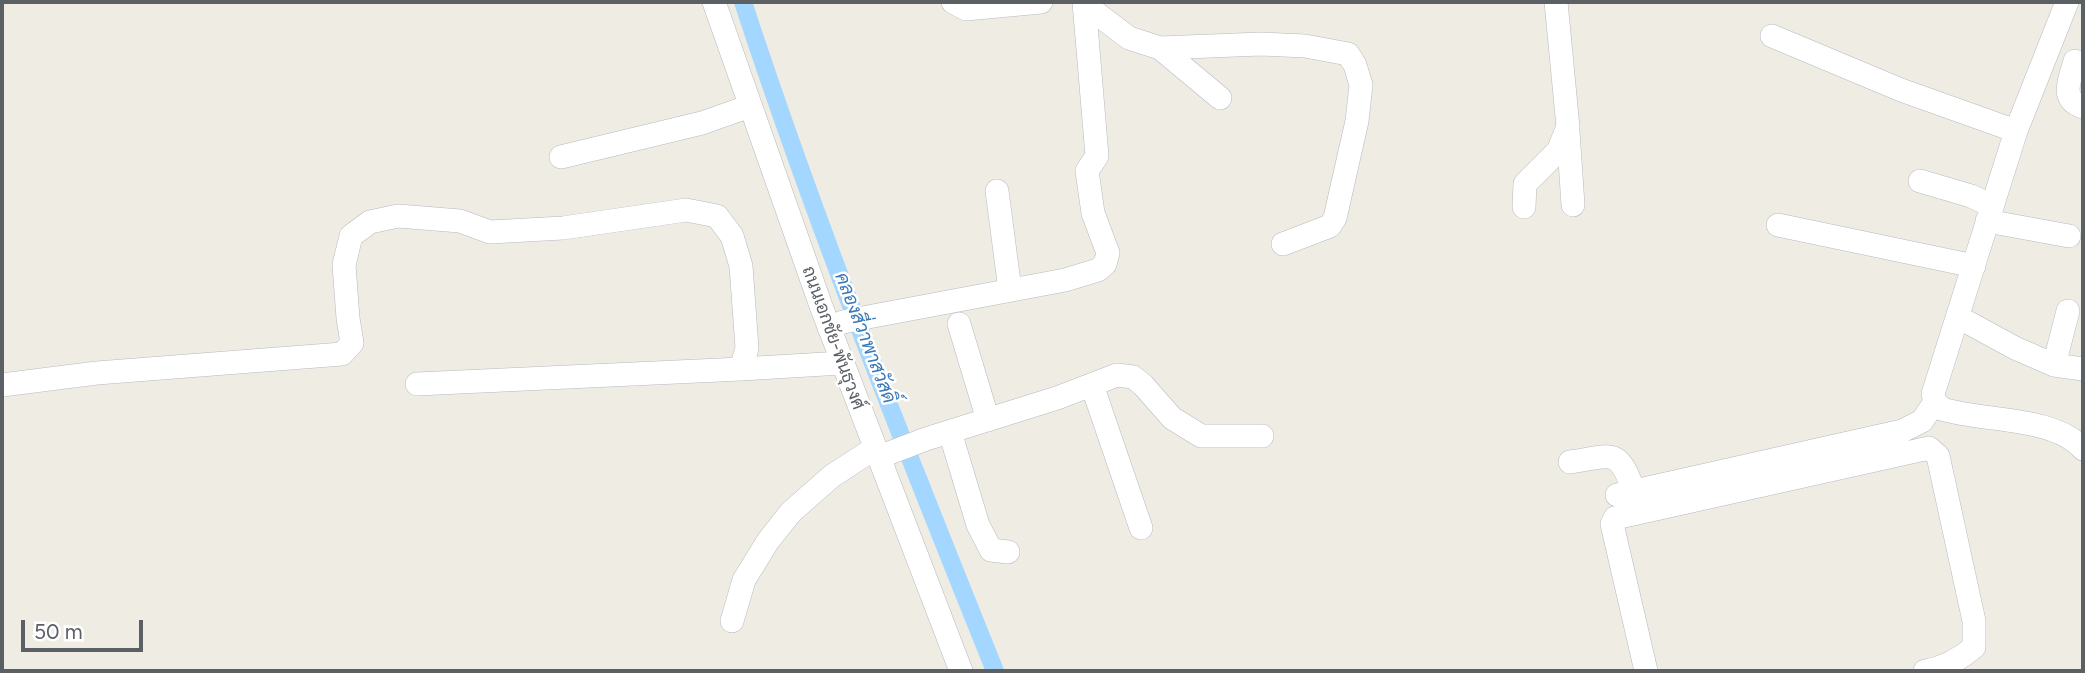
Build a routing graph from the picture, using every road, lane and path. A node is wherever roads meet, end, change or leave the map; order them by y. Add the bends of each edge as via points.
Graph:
1 (714, 2) edge
2 (953, 2) edge
3 (1041, 2) edge
4 (1556, 2) edge
5 (2067, 2) edge
6 (1084, 3) edge
7 (1772, 36) dead end
8 (1160, 48) junction
9 (2046, 53) junction
10 (2079, 63) edge
11 (1220, 98) dead end
12 (748, 101) junction
13 (2083, 107) edge
14 (1568, 127) junction
15 (2016, 131) junction
16 (594, 136) dead end
17 (561, 157) dead end
18 (1920, 181) dead end
19 (997, 191) dead end
20 (1573, 205) dead end
21 (1524, 207) dead end
22 (1990, 214) junction
23 (1778, 225) dead end
24 (2069, 236) dead end
25 (1283, 244) dead end
26 (1974, 266) junction
27 (1010, 290) junction
28 (2068, 311) dead end
29 (1958, 317) junction
30 (959, 324) dead end
31 (836, 325) junction
32 (842, 363) junction
33 (2054, 365) junction
34 (741, 369) junction
35 (2083, 369) edge
36 (2, 384) edge
37 (416, 384) dead end
38 (1092, 385) junction
39 (1935, 402) junction
40 (988, 420) junction
41 (950, 432) junction
42 (1262, 436) dead end
43 (2083, 449) edge
44 (883, 452) junction
45 (1570, 462) dead end
46 (1141, 528) dead end
47 (1008, 552) dead end
48 (732, 621) dead end
49 (961, 671) edge
50 (1646, 671) edge
51 (1925, 671) edge

1 - 12 street, ถนนเอกชัย-พันธุวงศ์
2 - 3 street via 966,9
4 - 14 street
5 - 9 street
6 - 8 street via 1129,38
6 - 27 street via 1097,156 1087,171 1093,213 1108,253 1098,270
7 - 15 street via 1901,90
8 - 11 street
8 - 25 street via 1261,44 1348,54 1360,97 1335,218 1330,226
9 - 10 street
9 - 15 street
10 - 13 street via 2068,89 2069,96
12 - 16 street
12 - 17 street via 702,123
12 - 31 street, ถนนเอกชัย-พันธุวงศ์
14 - 20 street
14 - 21 street via 1558,151 1525,184
15 - 22 street
18 - 22 street via 1971,196
19 - 27 street
22 - 24 street
22 - 26 street
23 - 26 street
26 - 29 street
27 - 31 street
28 - 33 street
29 - 33 street
29 - 39 street via 1935,382
30 - 40 street
31 - 32 street, ถนนเอกชัย-พันธุวงศ์
32 - 34 street
32 - 44 street, ถนนเอกชัย-พันธุวงศ์
33 - 35 street
34 - 36 street via 747,348 741,266 732,236 717,216 686,210 563,228 489,232 460,221 398,216 370,222 351,236 344,265 352,343 342,354
34 - 37 street
38 - 40 street
38 - 42 street via 1117,376 1133,377 1172,418 1200,436
38 - 46 street
39 - 43 street via 1951,412 2063,433
39 - 45 street via 1922,421 1902,431 1625,493 1625,468 1619,459
40 - 41 street
41 - 44 street
41 - 47 street via 978,525 992,550
44 - 48 street via 832,475 791,512 744,580
44 - 49 street, ถนนเอกชัย-พันธุวงศ์
50 - 51 street via 1612,524 1615,518 1929,448 1938,456 1974,621 1974,646 1962,657

